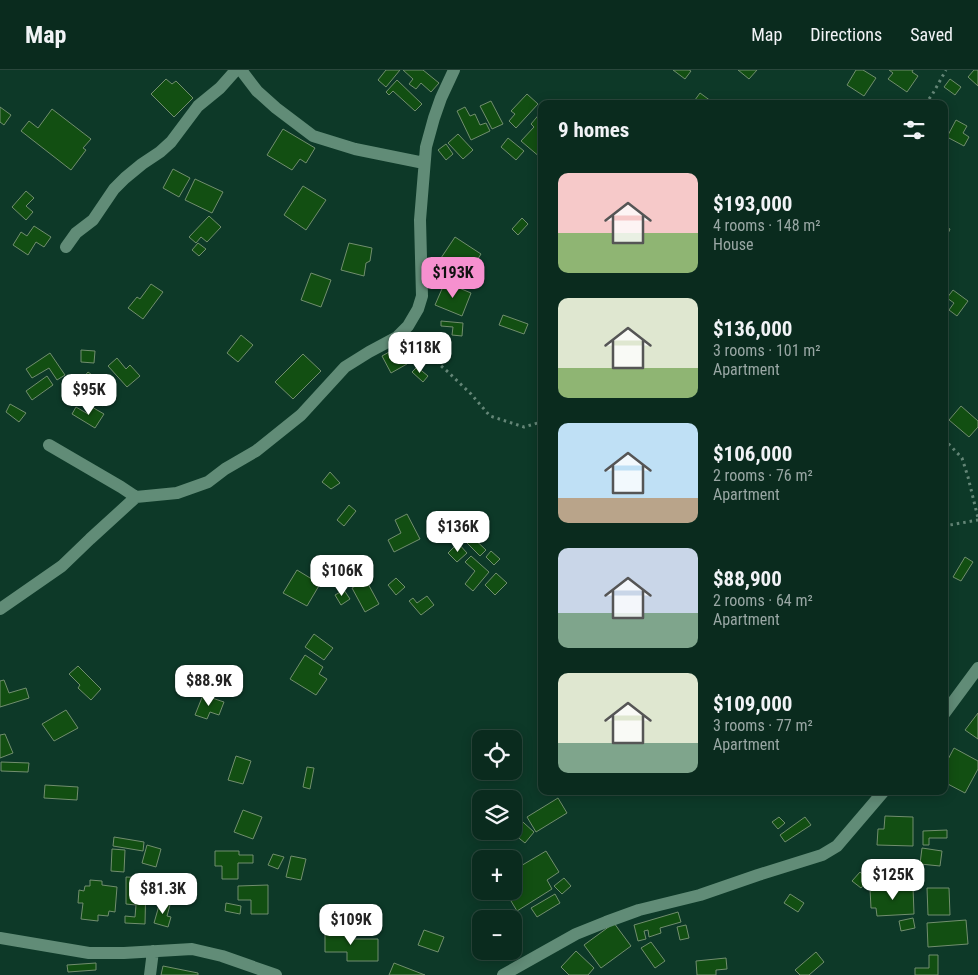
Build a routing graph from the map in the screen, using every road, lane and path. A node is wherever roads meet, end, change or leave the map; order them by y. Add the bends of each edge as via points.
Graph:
1 (236, 70) edge
2 (241, 70) edge
3 (454, 70) edge
4 (946, 70) edge
5 (928, 100) edge
6 (424, 162) junction
7 (66, 247) dead end
8 (402, 332) junction
9 (538, 423) edge
10 (948, 443) edge
11 (49, 446) dead end
12 (136, 497) junction
13 (978, 519) edge
14 (948, 525) edge
15 (0, 609) edge
16 (978, 668) edge
17 (948, 709) edge
18 (881, 795) edge
19 (0, 938) edge
20 (153, 951) junction
21 (150, 975) edge
22 (276, 975) edge
23 (503, 975) edge

1 - 7 street via 198,106 171,142 114,189 93,220 76,233
2 - 6 street via 257,91 313,136 355,149
3 - 6 street via 434,118
4 - 5 path
6 - 8 street via 420,220 422,296 418,309
8 - 9 path via 448,372 490,416 524,426
8 - 12 street via 346,367 301,415 256,451 208,482 177,493
10 - 13 path via 962,458
11 - 12 street
12 - 15 street via 62,566
13 - 14 path
16 - 17 street
18 - 23 street via 837,846 822,855 606,922 576,934
19 - 20 street via 89,953
20 - 21 street
20 - 22 street via 192,949

